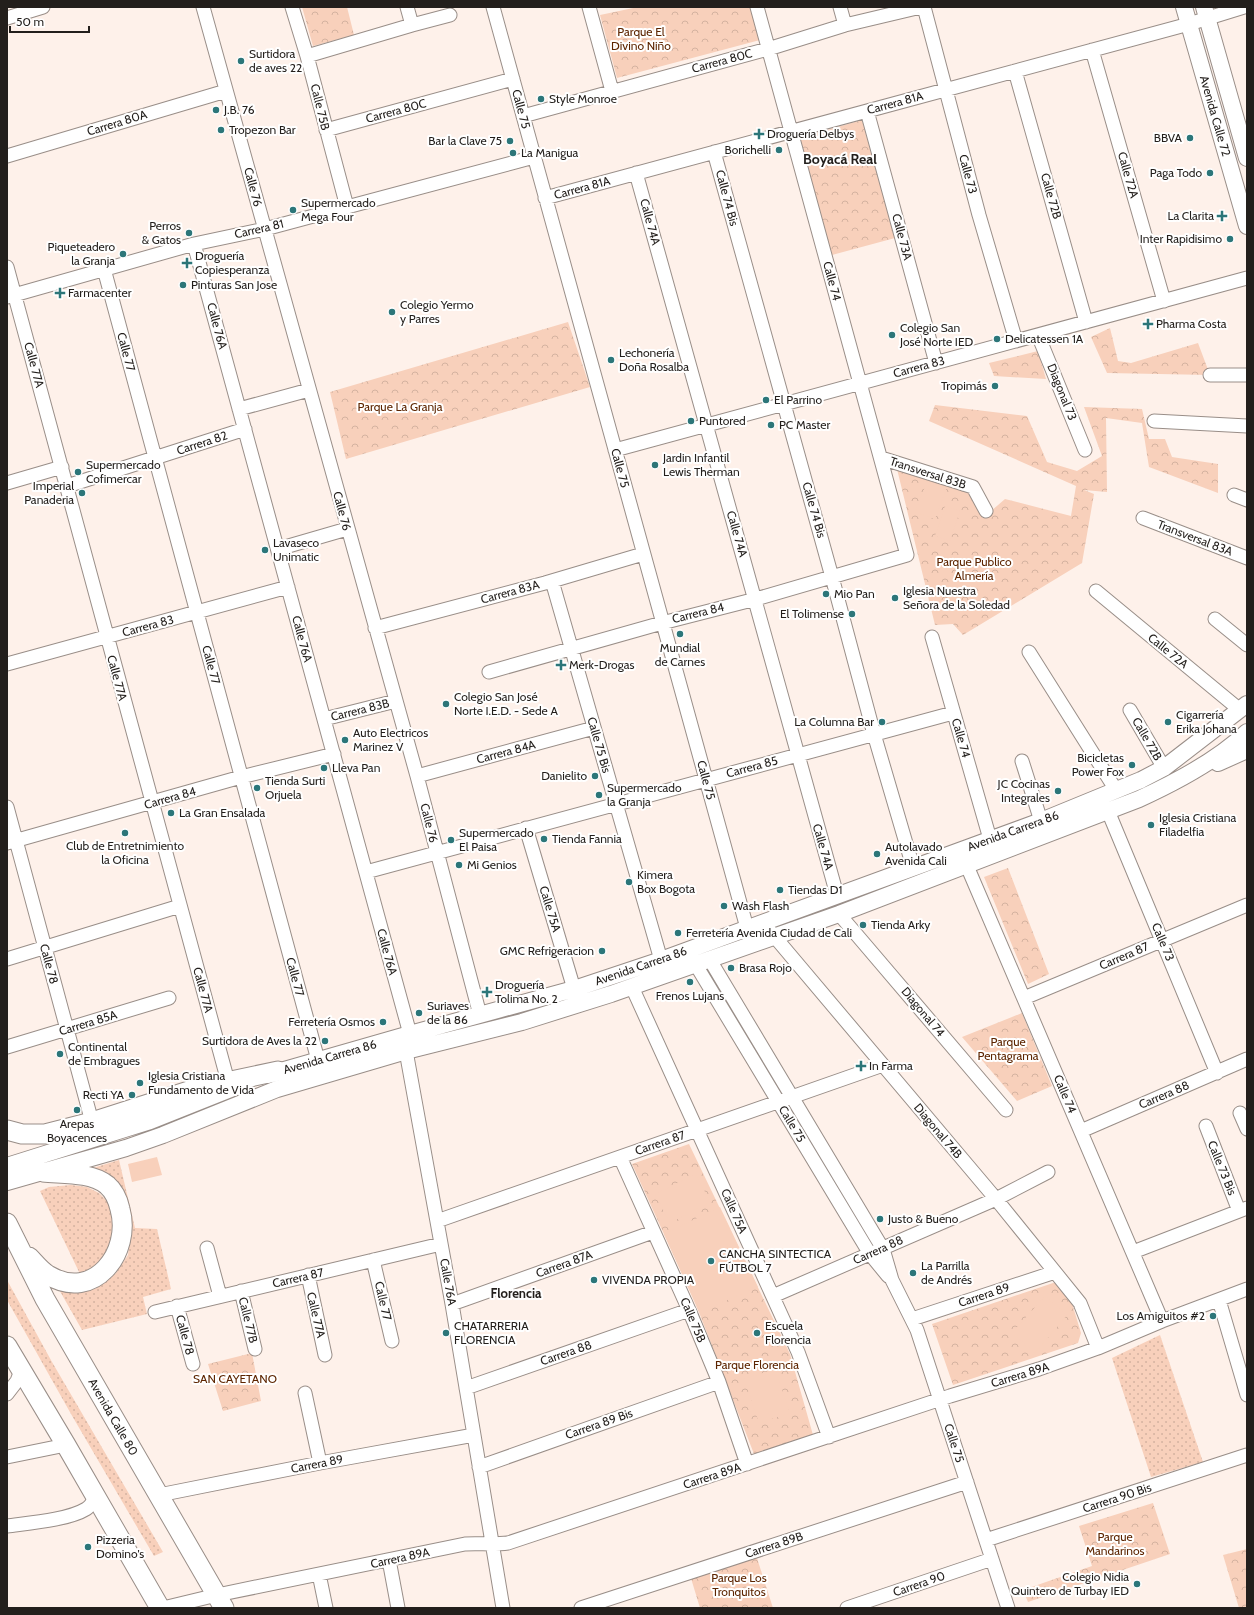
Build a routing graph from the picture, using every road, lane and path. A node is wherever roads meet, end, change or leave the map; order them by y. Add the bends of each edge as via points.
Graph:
1 (43, 7) edge
2 (203, 7) edge
3 (292, 7) edge
4 (407, 7) edge
5 (493, 7) edge
6 (589, 7) edge
7 (757, 7) edge
8 (840, 7) edge
9 (921, 7) edge
10 (924, 7) edge
11 (1184, 7) edge
12 (1244, 7) edge
13 (1206, 13) edge
14 (450, 15) dead end
15 (7, 18) edge
16 (1189, 24) junction
17 (412, 25) junction
18 (845, 25) junction
19 (768, 48) junction
20 (1092, 50) junction
21 (307, 56) junction
22 (1015, 71) junction
23 (513, 79) junction
24 (946, 90) junction
25 (226, 91) junction
26 (612, 91) junction
27 (867, 111) junction
28 (523, 116) junction
29 (326, 130) junction
30 (791, 132) junction
31 (714, 152) junction
32 (7, 156) edge
33 (534, 157) junction
34 (1247, 158) edge
35 (636, 173) junction
36 (545, 198) junction
37 (347, 207) junction
38 (1247, 226) edge
39 (265, 229) junction
40 (194, 244) junction
41 (7, 266) edge
42 (104, 269) junction
43 (1247, 278) edge
44 (11, 296) edge
45 (1164, 301) junction
46 (1086, 322) junction
47 (1038, 335) junction
48 (1016, 341) junction
49 (936, 363) junction
50 (1210, 374) dead end
51 (1247, 375) edge
52 (860, 383) junction
53 (309, 390) junction
54 (784, 404) junction
55 (239, 409) junction
56 (1154, 421) dead end
57 (706, 426) junction
58 (1247, 426) edge
59 (245, 429) junction
60 (615, 450) junction
61 (1085, 450) dead end
62 (155, 458) junction
63 (881, 458) junction
64 (62, 467) junction
65 (7, 483) edge
66 (67, 486) junction
67 (1234, 496) dead end
68 (1247, 500) edge
69 (986, 511) dead end
70 (1143, 518) dead end
71 (347, 529) junction
72 (278, 549) junction
73 (644, 554) junction
74 (907, 555) joint
75 (1247, 558) edge
76 (832, 577) junction
77 (552, 580) junction
78 (288, 587) junction
79 (1096, 591) dead end
80 (756, 599) junction
81 (197, 612) junction
82 (1215, 619) dead end
83 (662, 623) junction
84 (375, 628) junction
85 (106, 637) junction
86 (932, 637) dead end
87 (1247, 645) edge
88 (571, 649) junction
89 (1030, 652) dead end
90 (7, 664) edge
91 (489, 672) dead end
92 (396, 701) junction
93 (1244, 707) edge
94 (1130, 710) dead end
95 (953, 713) junction
96 (324, 719) junction
97 (594, 728) junction
98 (1247, 732) edge
99 (874, 734) junction
100 (1247, 750) edge
101 (334, 754) junction
102 (797, 755) junction
103 (1022, 760) dead end
104 (1164, 768) junction
105 (417, 776) junction
106 (241, 777) junction
107 (706, 780) junction
108 (1164, 788) junction
109 (1116, 790) junction
110 (151, 803) junction
111 (616, 804) junction
112 (7, 807) edge
113 (1108, 811) junction
114 (1041, 821) junction
115 (526, 828) junction
116 (990, 839) junction
117 (12, 842) edge
118 (437, 853) junction
119 (967, 866) junction
120 (913, 867) junction
121 (366, 872) junction
122 (837, 895) junction
123 (1247, 905) edge
124 (180, 906) junction
125 (839, 914) junction
126 (762, 922) junction
127 (747, 928) junction
128 (774, 937) junction
129 (1162, 940) junction
130 (45, 947) junction
131 (7, 959) edge
132 (661, 960) junction
133 (703, 962) junction
134 (678, 971) junction
135 (632, 987) junction
136 (574, 989) junction
137 (169, 998) dead end
138 (1024, 998) junction
139 (480, 1015) junction
140 (67, 1029) junction
141 (410, 1034) junction
142 (7, 1047) edge
143 (406, 1052) junction
144 (318, 1060) junction
145 (1247, 1060) edge
146 (883, 1065) junction
147 (278, 1071) joint
148 (1217, 1072) junction
149 (229, 1085) junction
150 (792, 1097) junction
151 (778, 1102) junction
152 (1006, 1110) dead end
153 (1240, 1113) dead end
154 (92, 1122) junction
155 (1206, 1126) dead end
156 (1247, 1129) edge
157 (7, 1130) edge
158 (698, 1130) junction
159 (1081, 1131) junction
160 (620, 1157) junction
161 (7, 1166) edge
162 (43, 1172) junction
163 (1048, 1172) dead end
164 (7, 1182) edge
165 (996, 1199) junction
166 (1243, 1209) edge
167 (437, 1221) junction
168 (7, 1223) edge
169 (653, 1232) junction
170 (16, 1242) junction
171 (441, 1244) junction
172 (207, 1248) dead end
173 (883, 1249) junction
174 (1133, 1252) junction
175 (870, 1254) junction
176 (373, 1260) junction
177 (1055, 1272) junction
178 (308, 1275) junction
179 (892, 1280) junction
180 (1247, 1289) edge
181 (241, 1291) junction
182 (220, 1296) junction
183 (773, 1296) junction
184 (1220, 1300) junction
185 (452, 1304) junction
186 (177, 1306) junction
187 (689, 1310) junction
188 (155, 1312) dead end
189 (912, 1319) junction
190 (1162, 1321) junction
191 (392, 1341) dead end
192 (7, 1346) edge
193 (1098, 1348) junction
194 (255, 1349) dead end
195 (325, 1355) dead end
196 (193, 1364) dead end
197 (21, 1372) junction
198 (719, 1382) junction
199 (466, 1388) junction
200 (305, 1393) dead end
201 (7, 1394) edge
202 (1247, 1395) edge
203 (940, 1399) junction
204 (474, 1435) junction
205 (829, 1437) junction
206 (66, 1445) junction
207 (1247, 1455) edge
208 (7, 1457) edge
209 (320, 1463) junction
210 (747, 1464) junction
211 (479, 1466) junction
212 (967, 1482) junction
213 (159, 1496) junction
214 (96, 1497) junction
215 (7, 1526) edge
216 (986, 1540) junction
217 (492, 1545) junction
218 (992, 1559) junction
219 (389, 1560) junction
220 (319, 1574) junction
221 (220, 1602) edge
222 (161, 1608) edge
223 (326, 1608) edge
224 (398, 1608) edge
225 (503, 1608) edge
226 (581, 1608) edge
227 (847, 1608) edge
228 (1008, 1608) edge

1 - 15 street
2 - 25 street, Calle 76
3 - 21 street, Calle 75B
4 - 17 street
5 - 23 street, Calle 75
6 - 26 street
7 - 19 street, Calle 74
8 - 18 street
9 - 18 street, Carrera 80C
10 - 24 street, Calle 73
11 - 16 main road, Avenida Calle 72
12 - 13 street, Carrera 81A
13 - 16 street, Carrera 81A
13 - 34 main road, Avenida Calle 72
14 - 17 street
16 - 20 street, Carrera 81A
16 - 38 main road, Avenida Calle 72
17 - 21 street
18 - 19 street, Carrera 80C
19 - 26 street, Carrera 80C
19 - 30 street, Calle 74
20 - 22 street, Carrera 81A
20 - 45 street, Calle 72A
21 - 29 street, Calle 75B
22 - 24 street, Carrera 81A
22 - 46 street, Calle 72B
23 - 28 street, Calle 75
23 - 29 street, Carrera 80C
24 - 27 street, Carrera 81A
24 - 48 street, Calle 73
25 - 32 street, Carrera 80A
25 - 39 street, Calle 76
26 - 28 street, Carrera 80C
27 - 30 street, Carrera 81A
27 - 49 street, Calle 73A
28 - 33 street, Calle 75
29 - 37 street, Calle 75B
30 - 31 street, Carrera 81A
30 - 52 street, Calle 74
31 - 35 street, Carrera 81A
31 - 54 street, Calle 74 Bis
33 - 36 street, Calle 75
33 - 37 street, Carrera 81
35 - 36 street, Carrera 81A
35 - 57 street, Calle 74A
36 - 60 street, Calle 75
37 - 39 street, Carrera 81
39 - 40 street, Carrera 81
39 - 53 street, Calle 76
40 - 42 street, Carrera 81
40 - 55 street, Calle 76A
41 - 44 street, Calle 77A
42 - 44 street, Carrera 81
42 - 62 street, Calle 77
43 - 45 street, Carrera 83
44 - 64 street, Calle 77A
45 - 46 street, Carrera 83
46 - 47 street, Carrera 83
47 - 48 street, Carrera 83
47 - 61 street, Diagonal 73
48 - 49 street, Carrera 83
49 - 52 street, Carrera 83
50 - 51 street
52 - 54 street, Carrera 83
52 - 63 street, Calle 74
53 - 55 street
53 - 71 street, Calle 76
54 - 57 street, Carrera 83
54 - 76 street, Calle 74 Bis
55 - 59 street, Calle 76A
56 - 58 street
57 - 60 street, Carrera 83
57 - 80 street, Calle 74A
59 - 62 street, Carrera 82
59 - 72 street, Calle 76A
60 - 73 street, Calle 75
62 - 66 street, Carrera 82
62 - 81 street, Calle 77
63 - 69 street, Transversal 83B via 973,487
63 - 74 street, Calle 74
64 - 65 street
64 - 66 street, Calle 77A
66 - 85 street, Calle 77A
67 - 68 street
70 - 75 street, Transversal 83A
71 - 72 street
71 - 84 street, Calle 76
72 - 78 street, Calle 76A
73 - 77 street, Carrera 83A
73 - 83 street, Calle 75
74 - 76 street, Carrera 84
76 - 80 street, Carrera 84
76 - 99 street, Calle 74 Bis
77 - 84 street, Carrera 83A
77 - 88 street, Calle 75 Bis
78 - 81 street, Carrera 83
78 - 96 street, Calle 76A
79 - 93 street, Calle 72A
80 - 83 street, Carrera 84
80 - 102 street, Calle 74A
81 - 85 street, Carrera 83
81 - 106 street, Calle 77
82 - 87 street
83 - 88 street, Carrera 84
83 - 107 street, Calle 75
84 - 92 street, Calle 76
85 - 90 street, Carrera 83
85 - 110 street, Calle 77A
86 - 95 street, Calle 74
88 - 91 street, Carrera 84
88 - 97 street, Calle 75 Bis
89 - 109 street
92 - 96 street, Carrera 83B
92 - 105 street, Calle 76
93 - 104 main road, Avenida Carrera 86
94 - 104 street, Calle 72B
95 - 99 street, Carrera 85
95 - 116 street, Calle 74
96 - 101 street, Calle 76A
97 - 105 street, Carrera 84A
97 - 111 street, Calle 75 Bis
98 - 108 main road, Avenida Carrera 86 via 1228,748
99 - 102 street, Carrera 85
99 - 120 street, Calle 74 Bis
100 - 108 main road
101 - 106 street, Carrera 84
101 - 121 street, Calle 76A
102 - 107 street, Carrera 85
102 - 122 street, Calle 74A
103 - 114 street
104 - 109 main road, Avenida Carrera 86
105 - 118 street, Calle 76
106 - 110 street, Carrera 84
106 - 144 street, Calle 77
107 - 111 street, Carrera 85
107 - 127 street, Calle 75
108 - 113 main road, Avenida Carrera 86
109 - 114 main road, Avenida Carrera 86
110 - 117 street, Carrera 84
110 - 124 street, Calle 77A
111 - 115 street, Carrera 85
111 - 132 street, Calle 75 Bis
112 - 117 street, Calle 78
113 - 119 main road, Avenida Carrera 86
113 - 129 street, Calle 73
114 - 116 main road, Avenida Carrera 86
115 - 118 street, Carrera 85
115 - 136 street, Calle 75A
116 - 120 main road, Avenida Carrera 86
117 - 130 street, Calle 78
118 - 121 street, Carrera 85
118 - 139 street, Calle 76
119 - 125 main road, Avenida Carrera 86
119 - 138 street, Calle 74
120 - 122 main road, Avenida Carrera 86
121 - 141 street, Calle 76A
122 - 126 main road, Avenida Carrera 86
123 - 129 street, Carrera 87
124 - 130 street
124 - 149 street, Calle 77A
125 - 128 main road, Avenida Carrera 86
125 - 152 street, Diagonal 74
126 - 127 main road, Avenida Carrera 86
126 - 128 street, Diagonal 74B
127 - 132 main road, Avenida Carrera 86
128 - 133 main road, Avenida Carrera 86
128 - 146 street, Diagonal 74B
129 - 138 street, Carrera 87
129 - 148 street, Calle 73
130 - 131 street
130 - 140 street, Calle 78
132 - 134 street
132 - 136 main road, Avenida Carrera 86
133 - 134 main road, Avenida Carrera 86
133 - 150 street, Calle 75
133 - 151 street, Calle 75
134 - 135 main road, Avenida Carrera 86
135 - 143 main road, Avenida Carrera 86 via 522,1022
135 - 158 street, Calle 75A
136 - 139 main road, Avenida Carrera 86
137 - 140 street, Carrera 85A
138 - 159 street, Calle 74
139 - 141 main road, Avenida Carrera 86
140 - 142 street, Carrera 85A
140 - 154 street, Calle 78
141 - 144 main road, Avenida Carrera 86
143 - 162 main road, Avenida Carrera 86 via 277,1089 163,1135
143 - 167 street, Calle 76A
144 - 147 main road, Avenida Carrera 86
145 - 148 street, Carrera 88
146 - 150 street, Carrera 87
146 - 165 street, Diagonal 74B
147 - 149 highway
148 - 159 street, Carrera 88
149 - 154 highway via 198,1088
149 - 161 main road via 150,1121
150 - 151 street, Carrera 87
150 - 173 street, Calle 75
151 - 158 street, Carrera 87
151 - 175 street, Calle 75
153 - 156 street
154 - 157 highway via 45,1134 22,1134
155 - 166 street, Calle 73 Bis
158 - 160 street, Carrera 87
158 - 183 street, Calle 75A
159 - 174 street, Calle 74
160 - 167 street, Carrera 87
160 - 169 street, Calle 75B
162 - 164 main road, Avenida Carrera 86
162 - 170 highway via 82,1175 100,1181 110,1189 118,1202 122,1220 122,1242 106,1270 87,1281 73,1283 49,1276
163 - 165 street, Carrera 88
165 - 173 street, Carrera 88
165 - 177 street, Diagonal 74B
166 - 174 street
167 - 171 street, Calle 76A
168 - 170 highway, Avenida Calle 80
169 - 185 street, Carrera 87A
169 - 187 street, Calle 75B
170 - 213 highway, Avenida Calle 80 via 49,1305
171 - 176 street, Carrera 87
171 - 185 street, Calle 76A
172 - 182 street
173 - 175 street, Carrera 88
173 - 179 street, Calle 75
174 - 190 street, Calle 74
175 - 179 street, Calle 75
175 - 183 street, Carrera 88
176 - 178 street, Carrera 87
176 - 191 street, Calle 77
177 - 189 street, Carrera 89
177 - 193 street, Diagonal 74B via 1080,1303
178 - 181 street, Carrera 87
178 - 195 street, Calle 77A
179 - 189 street, Calle 75
180 - 184 street, Carrera 89A
181 - 182 street, Carrera 87
181 - 194 street, Calle 77B
182 - 186 street, Carrera 87
183 - 205 street, Calle 75A via 798,1352
184 - 190 street, Carrera 89A
184 - 202 street
185 - 199 street, Calle 76A
186 - 188 street, Carrera 87
186 - 196 street, Calle 78
187 - 198 street, Calle 75B
187 - 199 street, Carrera 88
189 - 203 street, Calle 75
190 - 193 street, Carrera 89A
192 - 197 highway
193 - 203 street, Carrera 89A
197 - 201 street
197 - 206 highway
198 - 210 street, Calle 75B
198 - 211 street, Carrera 89 Bis
199 - 204 street, Calle 76A
200 - 209 street
203 - 205 street, Carrera 89A
203 - 212 street, Calle 75
204 - 209 street, Carrera 89
204 - 211 street, Calle 76A
205 - 210 street, Carrera 89A
206 - 208 street
206 - 214 highway
207 - 216 street, Carrera 90 Bis
209 - 213 street, Carrera 89
210 - 217 street, Carrera 89A via 508,1543
211 - 217 street, Calle 76A
212 - 216 street, Calle 75
212 - 226 street, Carrera 89B
213 - 221 highway, Avenida Calle 80
214 - 215 street via 87,1508 77,1513
214 - 222 highway
216 - 218 street, Calle 75
217 - 219 street, Carrera 89A via 465,1544
217 - 225 street, Calle 76A
218 - 227 street, Carrera 90
218 - 228 street, Calle 75
219 - 220 street, Carrera 89A
219 - 224 street
220 - 221 street, Carrera 89A
220 - 223 street
221 - 222 street, Carrera 89A

